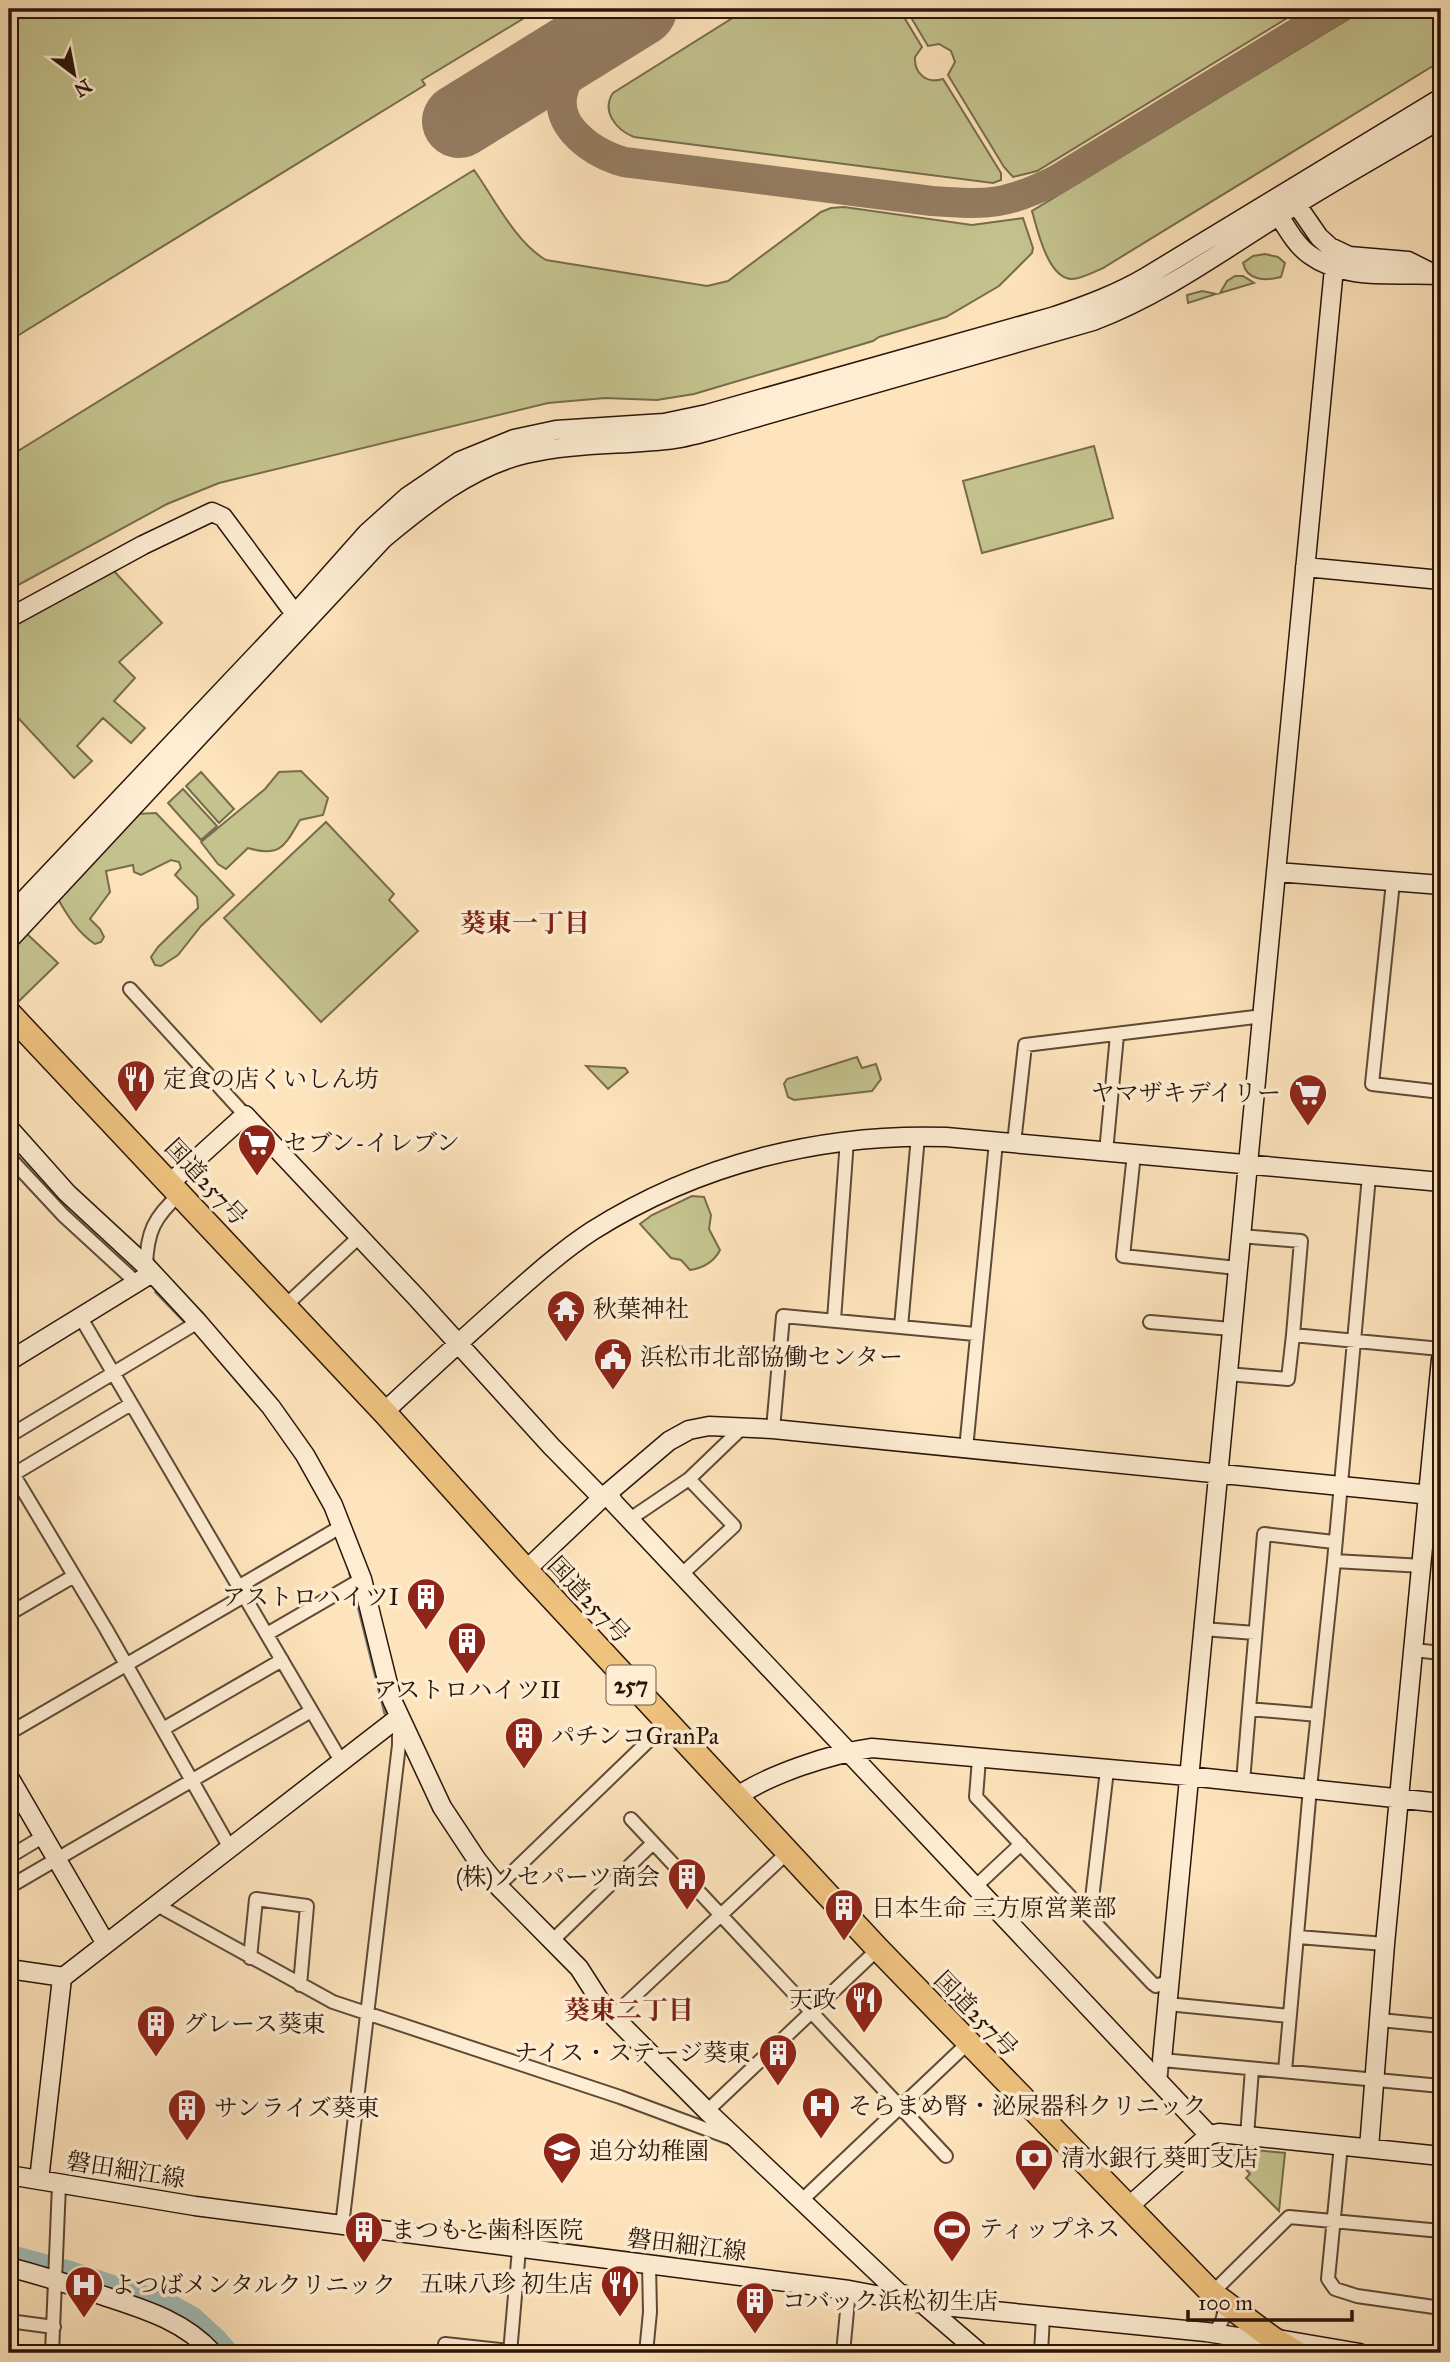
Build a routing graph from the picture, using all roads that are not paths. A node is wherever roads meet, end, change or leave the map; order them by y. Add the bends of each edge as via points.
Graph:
1 (1441, 98) edge
2 (1441, 119) edge
3 (1292, 198) junction
4 (1274, 209) junction
5 (1334, 268) junction
6 (1438, 275) edge
7 (1305, 567) junction
8 (1441, 580) edge
9 (9, 618) edge
10 (301, 618) junction
11 (1277, 872) junction
12 (1393, 882) junction
13 (1441, 885) edge
14 (9, 916) edge
15 (9, 940) edge
16 (130, 989) dead end
17 (9, 1013) edge
18 (1263, 1016) junction
19 (1117, 1035) junction
20 (1441, 1092) edge
21 (245, 1115) junction
22 (918, 1136) junction
23 (11, 1137) edge
24 (847, 1140) junction
25 (1005, 1142) junction
26 (1106, 1152) junction
27 (1134, 1154) junction
28 (9, 1157) edge
29 (1247, 1164) junction
30 (1369, 1176) junction
31 (1441, 1182) edge
32 (175, 1189) junction
33 (1240, 1236) junction
34 (359, 1237) junction
35 (1237, 1268) junction
36 (146, 1274) junction
37 (285, 1306) junction
38 (81, 1318) junction
39 (834, 1320) junction
40 (1150, 1322) dead end
41 (192, 1325) junction
42 (901, 1327) junction
43 (1231, 1329) junction
44 (975, 1334) junction
45 (1293, 1335) junction
46 (1353, 1341) junction
47 (458, 1343) junction
48 (1441, 1349) edge
49 (1441, 1359) edge
50 (9, 1361) edge
51 (113, 1373) junction
52 (1227, 1374) junction
53 (1440, 1392) edge
54 (131, 1404) junction
55 (384, 1412) junction
56 (741, 1429) junction
57 (773, 1429) junction
58 (9, 1436) edge
59 (966, 1449) junction
60 (10, 1473) edge
61 (1217, 1473) junction
62 (689, 1479) junction
63 (1339, 1485) junction
64 (605, 1496) junction
65 (1435, 1496) edge
66 (630, 1519) junction
67 (337, 1529) junction
68 (1334, 1542) junction
69 (1334, 1561) junction
70 (1423, 1566) junction
71 (526, 1570) junction
72 (681, 1574) junction
73 (74, 1576) junction
74 (356, 1582) junction
75 (241, 1591) junction
76 (9, 1614) edge
77 (1203, 1629) junction
78 (1255, 1633) junction
79 (267, 1634) junction
80 (1414, 1650) junction
81 (1441, 1653) edge
82 (282, 1660) junction
83 (126, 1665) junction
84 (1249, 1709) junction
85 (311, 1711) junction
86 (1318, 1715) junction
87 (399, 1717) junction
88 (667, 1723) junction
89 (163, 1730) junction
90 (9, 1733) edge
91 (848, 1751) junction
92 (979, 1759) junction
93 (341, 1761) junction
94 (1107, 1770) junction
95 (1188, 1776) junction
96 (9, 1777) edge
97 (192, 1780) junction
98 (1243, 1782) junction
99 (1310, 1788) junction
100 (736, 1797) junction
101 (1400, 1797) junction
102 (1441, 1803) edge
103 (631, 1819) dead end
104 (44, 1836) junction
105 (653, 1843) junction
106 (1021, 1844) junction
107 (230, 1848) junction
108 (788, 1852) junction
109 (9, 1857) edge
110 (57, 1858) junction
111 (498, 1886) junction
112 (9, 1887) edge
113 (974, 1888) junction
114 (156, 1905) junction
115 (720, 1916) junction
116 (1090, 1916) junction
117 (1298, 1937) junction
118 (553, 1940) junction
119 (106, 1944) junction
120 (1385, 1944) junction
121 (878, 1949) junction
122 (250, 1958) junction
123 (9, 1969) edge
124 (64, 1977) junction
125 (1169, 1981) junction
126 (300, 1986) junction
127 (1167, 2004) junction
128 (366, 2011) junction
129 (810, 2012) junction
130 (613, 2016) junction
131 (1289, 2017) junction
132 (1380, 2020) junction
133 (1441, 2026) edge
134 (968, 2043) junction
135 (1162, 2060) junction
136 (1252, 2069) junction
137 (1285, 2071) junction
138 (1374, 2079) junction
139 (1160, 2083) junction
140 (1441, 2085) edge
141 (900, 2108) junction
142 (708, 2111) junction
143 (1209, 2135) junction
144 (1247, 2136) junction
145 (740, 2142) junction
146 (1341, 2145) junction
147 (1369, 2148) junction
148 (946, 2156) dead end
149 (1441, 2156) edge
150 (9, 2175) edge
151 (39, 2180) junction
152 (59, 2185) junction
153 (802, 2200) junction
154 (1127, 2208) junction
155 (1334, 2220) junction
156 (342, 2226) junction
157 (1441, 2231) edge
158 (519, 2249) junction
159 (649, 2264) junction
160 (9, 2267) edge
161 (56, 2269) junction
162 (849, 2290) junction
163 (1218, 2297) junction
164 (923, 2304) junction
165 (1441, 2308) edge
166 (1042, 2316) junction
167 (9, 2321) edge
168 (54, 2327) junction
169 (1212, 2333) junction
170 (1272, 2338) junction
171 (1441, 2341) edge
172 (445, 2344) dead end
173 (1246, 2346) edge
174 (510, 2352) edge
175 (52, 2353) edge
176 (213, 2353) edge
177 (646, 2353) edge
178 (844, 2353) edge
179 (980, 2353) edge
180 (1041, 2353) edge
181 (1297, 2353) edge
182 (1360, 2353) edge
183 (1439, 2353) edge

1 - 3 street
2 - 3 street
3 - 4 street
3 - 6 street via 1330,247 1349,256 1408,261
4 - 5 street via 1309,255
4 - 10 street via 1118,294 1055,316 707,414 664,423 556,430 514,439 460,461 407,497 367,533
5 - 6 street
5 - 7 street
7 - 8 street
7 - 11 street
9 - 10 street via 212,512 223,517
10 - 14 street
10 - 15 street
11 - 12 street
11 - 18 street
12 - 13 street
12 - 20 street via 1372,1084
16 - 21 street
17 - 32 highway, 国道257号 / 257
18 - 19 street
18 - 29 street
19 - 25 street via 1025,1045
19 - 26 street
21 - 32 street
21 - 34 street
22 - 24 street
22 - 25 street
22 - 42 street
23 - 36 street
24 - 39 street
24 - 47 street via 726,1167 644,1201 562,1253
25 - 26 street
25 - 44 street
26 - 27 street
27 - 29 street
27 - 35 street via 1124,1256
28 - 36 street via 63,1215
29 - 30 street
29 - 33 street
30 - 31 street
30 - 46 street
32 - 36 street via 153,1225
32 - 37 highway, 国道257号 / 257
33 - 35 street
33 - 45 street via 1301,1241
34 - 37 street
34 - 47 street
35 - 43 street
36 - 38 street
36 - 41 street
37 - 55 highway, 国道257号 / 257
38 - 50 street
38 - 51 street
39 - 42 street
39 - 57 street via 783,1316
40 - 43 street
41 - 51 street
41 - 67 street via 271,1407 333,1505
42 - 44 street
43 - 52 street
44 - 59 street
45 - 46 street
45 - 52 street via 1288,1379
46 - 48 street
46 - 63 street
47 - 55 street
47 - 64 street via 543,1438
49 - 53 street
51 - 54 street
51 - 58 street
52 - 61 street
53 - 65 street
54 - 60 street
54 - 75 street
55 - 71 highway, 国道257号 / 257
56 - 57 street
56 - 62 street
56 - 64 street via 709,1426 689,1430 669,1441
57 - 59 street
59 - 61 street
60 - 73 street
61 - 63 street
61 - 77 street
62 - 66 street
62 - 72 street via 734,1526
63 - 65 street
63 - 68 street
64 - 66 street
64 - 71 street
65 - 70 street
66 - 72 street
67 - 74 street
67 - 75 street
68 - 69 street
68 - 78 street via 1264,1534
69 - 70 street
69 - 86 street
70 - 80 street
71 - 88 highway, 国道257号 / 257
72 - 91 street
73 - 76 street
73 - 83 street
74 - 79 street
74 - 87 street
75 - 79 street
75 - 83 street
77 - 78 street
77 - 95 street
78 - 84 street
79 - 82 street
80 - 81 street
80 - 101 street
82 - 85 street
82 - 89 street
83 - 89 street
83 - 90 street
84 - 86 street
84 - 98 street
85 - 93 street
85 - 97 street
86 - 99 street
87 - 93 street
87 - 111 street via 442,1807
87 - 128 street
88 - 100 highway, 国道257号 / 257
88 - 111 street
89 - 97 street
91 - 92 street via 872,1748
91 - 100 street via 751,1787
91 - 113 street
92 - 94 street
92 - 106 street via 976,1797
93 - 107 street
94 - 95 street
94 - 116 street
95 - 98 street
95 - 125 street
96 - 104 street
97 - 107 street
97 - 110 street
98 - 99 street
99 - 101 street
99 - 117 street
100 - 108 highway, 国道257号 / 257
101 - 102 street
101 - 120 street
103 - 105 street
104 - 109 street
104 - 110 street
105 - 115 street
105 - 118 street
106 - 113 street
106 - 116 street
107 - 114 street
108 - 115 street
108 - 121 highway, 国道257号 / 257
110 - 112 street
110 - 119 street
111 - 118 street
113 - 139 street
114 - 119 street
114 - 122 street
115 - 129 street
115 - 130 street
116 - 125 street via 1156,1986
117 - 120 street
117 - 131 street
118 - 130 street
119 - 124 street
120 - 132 street
121 - 129 street
121 - 134 highway, 国道257号 / 257
122 - 126 street
122 - 126 street via 256,1899 307,1906
123 - 124 street
124 - 151 street
125 - 127 street
126 - 128 street
127 - 131 street
127 - 135 street
128 - 145 street
128 - 156 street
129 - 141 street
129 - 142 street
130 - 142 street
131 - 137 street
132 - 133 street
132 - 138 street
134 - 141 street
134 - 154 highway, 国道257号 / 257
135 - 136 street
135 - 139 street
136 - 137 street
136 - 144 street
137 - 138 street
138 - 140 street
138 - 147 street
139 - 143 street
141 - 148 street
141 - 153 street
142 - 145 street
143 - 144 street
143 - 154 street
144 - 146 street
145 - 153 street
146 - 147 street
146 - 155 street
147 - 149 street
150 - 151 street, 磐田細江線
151 - 152 street, 磐田細江線
152 - 156 street, 磐田細江線
152 - 161 street
153 - 164 street via 898,2292
154 - 163 highway, 国道257号 / 257
155 - 157 street
155 - 163 street via 1289,2217
155 - 165 street via 1328,2279 1335,2289
156 - 158 street, 磐田細江線
158 - 159 street, 磐田細江線
158 - 174 street
159 - 162 street, 磐田細江線
159 - 177 street
160 - 161 street
161 - 168 street
161 - 176 street via 168,2319
162 - 164 street, 磐田細江線
162 - 178 street
163 - 169 street via 1224,2317
163 - 170 highway, 国道257号 / 257
164 - 166 street, 磐田細江線
164 - 179 street
166 - 169 street, 磐田細江線
166 - 180 street
167 - 168 street
168 - 175 street
169 - 173 street, 磐田細江線
170 - 173 street, 磐田細江線
170 - 181 highway, 国道257号 / 257
170 - 182 street, 磐田細江線
171 - 183 street
172 - 174 street

